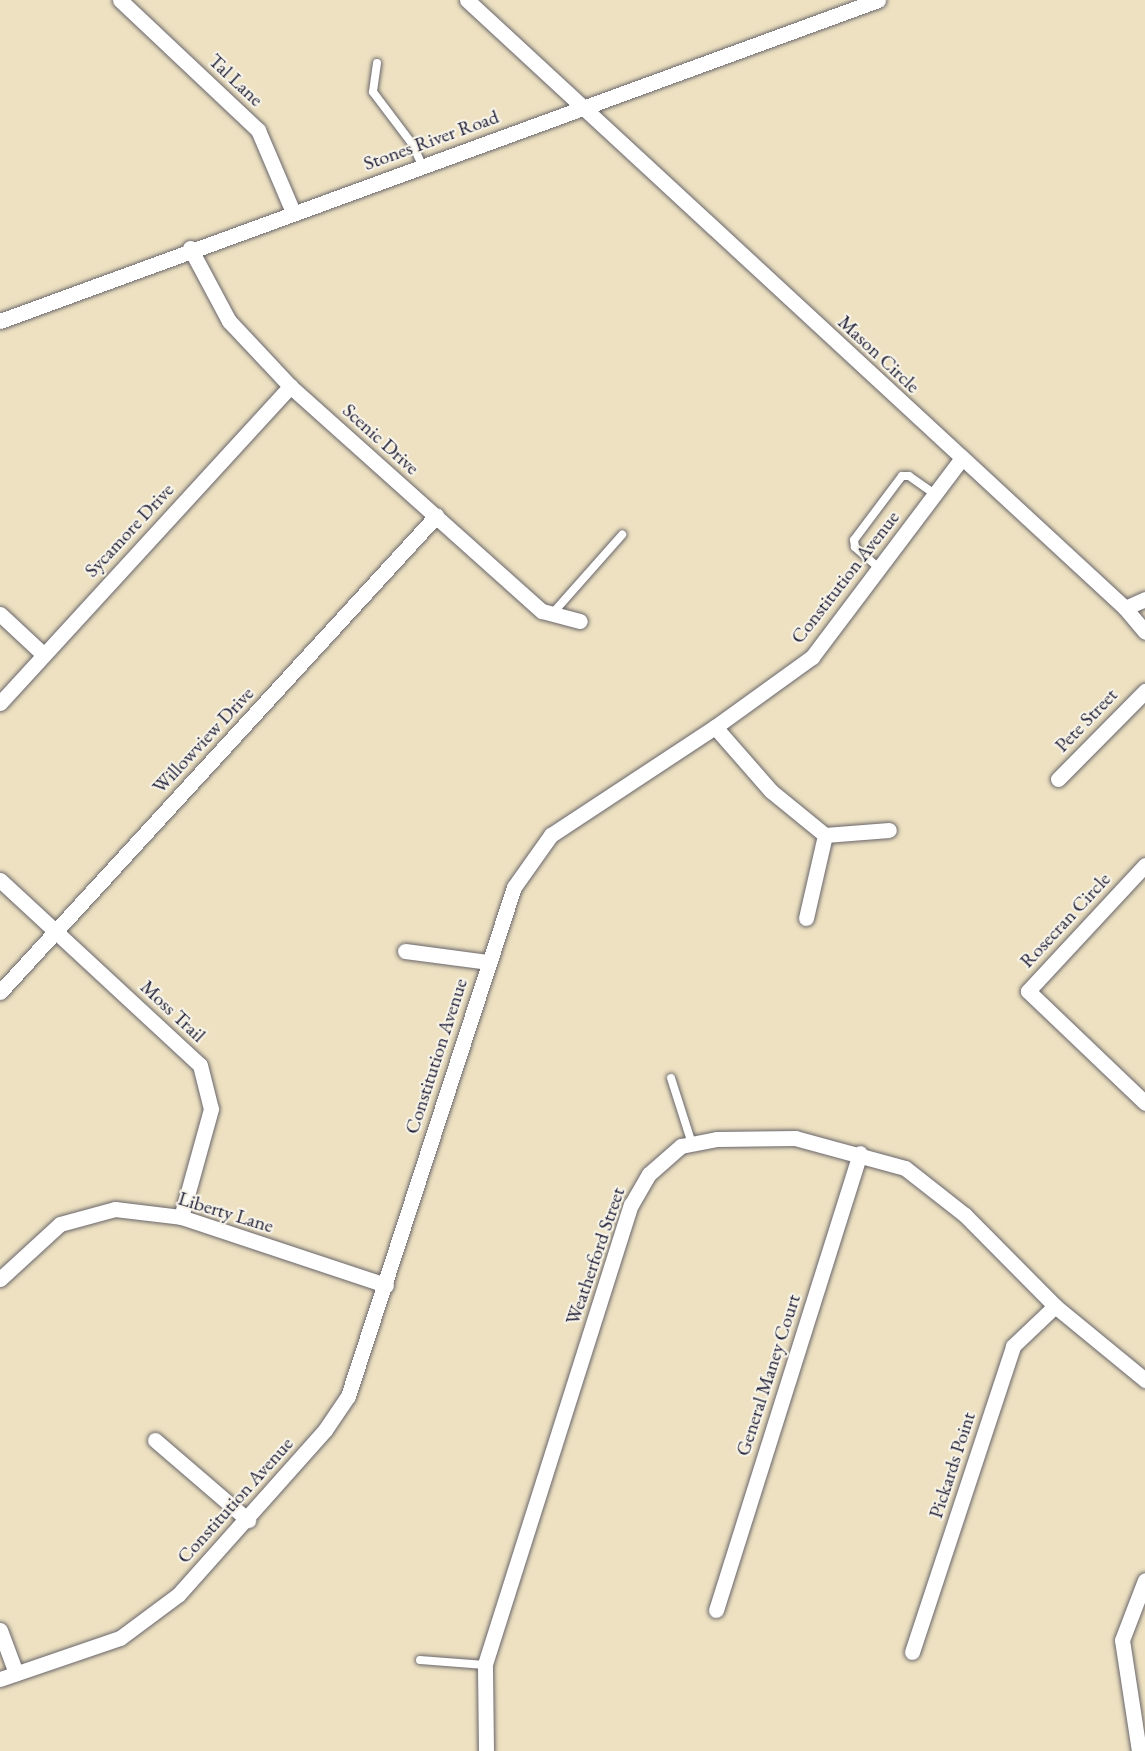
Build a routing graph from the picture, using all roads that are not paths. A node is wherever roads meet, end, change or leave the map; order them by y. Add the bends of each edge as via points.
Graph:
1 (120, 0) edge
2 (467, 0) edge
3 (878, 0) edge
4 (377, 63) dead end
5 (583, 108) junction
6 (422, 165) junction
7 (293, 212) junction
8 (190, 249) junction
9 (0, 321) edge
10 (290, 386) junction
11 (961, 459) junction
12 (935, 494) junction
13 (436, 516) junction
14 (622, 535) dead end
15 (879, 568) junction
16 (1145, 599) edge
17 (1125, 608) junction
18 (0, 614) edge
19 (552, 614) junction
20 (580, 621) dead end
21 (1145, 632) edge
22 (44, 654) junction
23 (1145, 691) edge
24 (0, 703) edge
25 (715, 727) junction
26 (1058, 779) dead end
27 (889, 830) dead end
28 (825, 835) junction
29 (1145, 864) edge
30 (0, 880) edge
31 (806, 918) dead end
32 (56, 931) junction
33 (405, 951) dead end
34 (489, 962) junction
35 (0, 992) edge
36 (671, 1078) dead end
37 (1145, 1103) edge
38 (692, 1144) junction
39 (860, 1153) junction
40 (181, 1217) junction
41 (0, 1280) edge
42 (386, 1285) junction
43 (1055, 1306) junction
44 (1145, 1380) edge
45 (155, 1440) dead end
46 (248, 1520) junction
47 (1145, 1580) edge
48 (716, 1610) dead end
49 (0, 1630) edge
50 (912, 1652) dead end
51 (420, 1660) dead end
52 (485, 1665) junction
53 (16, 1673) junction
54 (0, 1679) edge
55 (486, 1751) edge
56 (1139, 1751) edge

1 - 7 street, Tal Lane via 258,130
2 - 5 street, Mason Circle
3 - 5 street, Stones River Road
4 - 6 lane via 373,92
5 - 6 street, Stones River Road
5 - 11 street, Mason Circle
6 - 7 street, Stones River Road
7 - 8 street, Stones River Road
8 - 9 street, Stones River Road
8 - 10 street, Scenic Drive via 229,321
10 - 13 street, Scenic Drive
10 - 22 street, Sycamore Drive
11 - 12 street, Constitution Avenue
11 - 17 street, Mason Circle
12 - 15 street, Constitution Avenue
12 - 15 lane via 909,476 902,476 895,485 854,540 855,547
13 - 19 street, Scenic Drive via 542,611
13 - 32 street, Willowview Drive
14 - 19 lane
15 - 25 street, Constitution Avenue via 812,657
16 - 17 street
17 - 21 street, Mason Circle
18 - 22 street
19 - 20 street, Scenic Drive
22 - 24 street, Sycamore Drive
23 - 26 street, Pete Street
25 - 28 street via 771,791
25 - 34 street, Constitution Avenue via 551,835 514,887
27 - 28 street
28 - 31 street
29 - 37 street, Rosecran Circle via 1028,991
30 - 32 street, Moss Trail
32 - 35 street, Willowview Drive
32 - 40 street, Moss Trail via 200,1065 212,1109
33 - 34 street
34 - 42 street, Constitution Avenue
36 - 38 lane
38 - 39 street, Weatherford Street via 717,1139 795,1138
38 - 52 street, Weatherford Street via 681,1146 649,1174 631,1205
39 - 43 street, Weatherford Street via 905,1168 965,1215
39 - 48 street, General Maney Court
40 - 41 street, Liberty Lane via 116,1209 60,1224
40 - 42 street, Liberty Lane
42 - 46 street, Constitution Avenue via 348,1396 326,1430
43 - 44 street, Weatherford Street
43 - 50 street, Pickards Point via 1013,1346
45 - 46 street
46 - 53 street, Constitution Avenue via 177,1595 120,1638
47 - 56 street via 1122,1640
49 - 53 street
51 - 52 lane
52 - 55 street, Weatherford Street
53 - 54 street, Constitution Avenue

